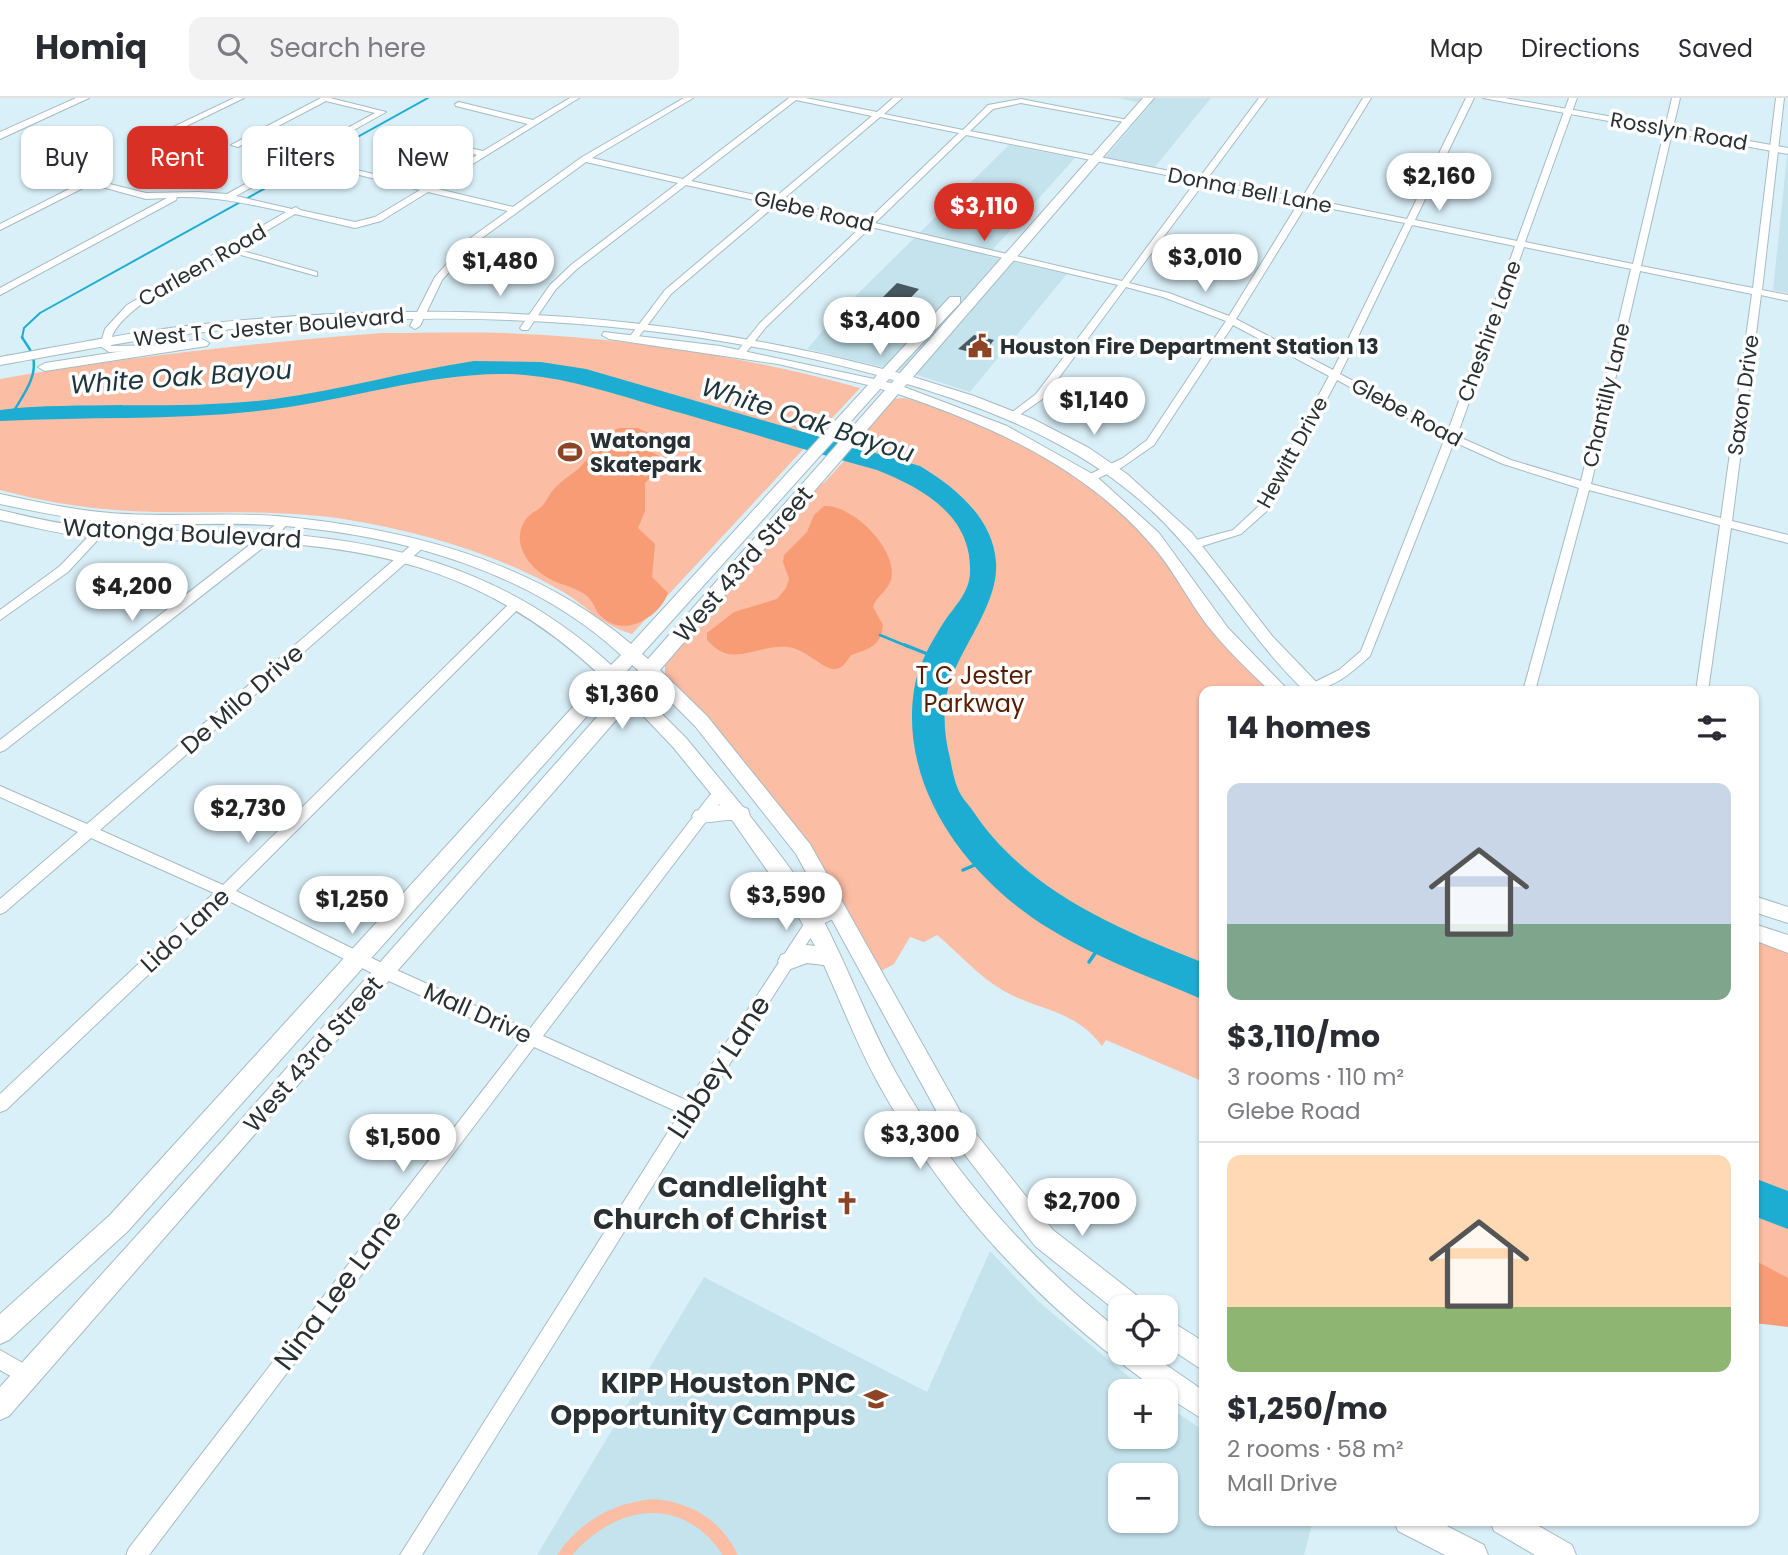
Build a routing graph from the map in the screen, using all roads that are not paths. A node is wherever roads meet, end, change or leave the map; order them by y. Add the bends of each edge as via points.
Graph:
1 (84, 98) edge
2 (240, 98) edge
3 (575, 98) edge
4 (689, 98) edge
5 (794, 98) edge
6 (898, 98) edge
7 (1137, 98) edge
8 (1149, 98) edge
9 (1263, 98) edge
10 (1367, 98) edge
11 (1470, 98) edge
12 (1488, 98) edge
13 (1573, 98) edge
14 (1676, 98) edge
15 (1780, 98) edge
16 (325, 99) edge
17 (459, 104) dead end
18 (1568, 112) junction
19 (878, 115) junction
20 (1123, 120) junction
21 (535, 122) junction
22 (180, 126) edge
23 (1669, 129) junction
24 (965, 132) junction
25 (0, 136) edge
26 (235, 145) dead end
27 (1774, 148) junction
28 (473, 151) edge
29 (1788, 151) edge
30 (484, 154) junction
31 (1090, 157) junction
32 (585, 159) junction
33 (473, 161) edge
34 (1202, 180) junction
35 (686, 182) junction
36 (113, 187) edge
37 (75, 189) edge
38 (427, 189) joint
39 (177, 196) junction
40 (232, 197) junction
41 (1303, 200) junction
42 (775, 202) junction
43 (296, 210) junction
44 (513, 210) junction
45 (1409, 222) junction
46 (867, 224) junction
47 (0, 227) edge
48 (1520, 244) junction
49 (228, 249) junction
50 (1004, 255) junction
51 (1636, 267) junction
52 (314, 274) dead end
53 (1126, 284) junction
54 (0, 292) edge
55 (1757, 292) junction
56 (1788, 298) edge
57 (963, 300) junction
58 (1231, 320) junction
59 (417, 321) junction
60 (529, 322) junction
61 (643, 324) junction
62 (928, 329) junction
63 (945, 332) junction
64 (634, 337) junction
65 (752, 340) junction
66 (105, 341) junction
67 (166, 347) junction
68 (741, 353) junction
69 (64, 356) junction
70 (2, 368) edge
71 (1336, 373) junction
72 (895, 381) junction
73 (877, 386) junction
74 (1015, 415) junction
75 (1451, 437) junction
76 (1110, 469) junction
77 (1090, 478) junction
78 (1585, 486) junction
79 (0, 499) edge
80 (0, 515) edge
81 (112, 518) junction
82 (756, 518) junction
83 (284, 521) junction
84 (1725, 522) junction
85 (777, 525) junction
86 (100, 533) junction
87 (270, 536) junction
88 (1788, 538) edge
89 (419, 544) junction
90 (1193, 545) junction
91 (404, 556) junction
92 (516, 604) junction
93 (0, 616) edge
94 (632, 654) junction
95 (649, 670) junction
96 (613, 676) junction
97 (1275, 686) edge
98 (1308, 686) edge
99 (1319, 686) edge
100 (1530, 686) edge
101 (1703, 686) edge
102 (630, 692) junction
103 (0, 747) edge
104 (0, 791) edge
105 (723, 794) junction
106 (490, 814) junction
107 (741, 814) junction
108 (702, 816) junction
109 (513, 825) junction
110 (91, 831) junction
111 (225, 892) junction
112 (1759, 906) edge
113 (0, 908) edge
114 (839, 910) junction
115 (1788, 915) edge
116 (813, 922) junction
117 (1759, 935) edge
118 (1788, 944) edge
119 (830, 957) junction
120 (358, 958) junction
121 (788, 961) junction
122 (384, 972) junction
123 (532, 1037) junction
124 (0, 1105) edge
125 (691, 1110) junction
126 (203, 1130) junction
127 (233, 1147) junction
128 (1116, 1295) edge
129 (0, 1331) edge
130 (1108, 1336) edge
131 (1178, 1340) edge
132 (1199, 1354) edge
133 (0, 1359) edge
134 (1144, 1365) edge
135 (26, 1376) junction
136 (1199, 1403) edge
137 (0, 1407) edge
138 (1418, 1526) edge
139 (1513, 1526) edge
140 (136, 1555) edge
141 (410, 1555) edge
142 (1474, 1555) edge
143 (1562, 1555) edge

1 - 25 main road
2 - 22 street
3 - 21 street
4 - 32 street
5 - 19 street, Donna Bell Lane
5 - 35 street
6 - 19 street
7 - 20 main road, West 43rd Street
8 - 20 main road, West 43rd Street
9 - 34 street
10 - 41 street
11 - 45 street, Hewitt Drive
12 - 18 main road, Rosslyn Road
13 - 18 street, Cheshire Lane
14 - 23 street, Chantilly Lane
15 - 27 street, Saxon Drive
16 - 26 street
16 - 40 street via 382,112
17 - 21 street
18 - 23 main road, Rosslyn Road
18 - 48 street, Cheshire Lane
19 - 24 street, Donna Bell Lane
19 - 42 street
20 - 24 street via 1012,101 991,107
20 - 31 main road, West 43rd Street
21 - 30 street
23 - 27 main road, Rosslyn Road
23 - 51 street, Chantilly Lane
24 - 31 street, Donna Bell Lane
24 - 46 street
27 - 29 main road, Rosslyn Road
27 - 55 street, Saxon Drive
28 - 30 street
30 - 33 street
31 - 34 street, Donna Bell Lane
31 - 50 main road, West 43rd Street
32 - 35 street, Glebe Road
32 - 44 street
34 - 41 street, Donna Bell Lane
34 - 53 street
35 - 42 street, Glebe Road
35 - 60 street via 574,267 553,287
36 - 39 street via 146,196
37 - 47 street
38 - 43 street via 365,224 349,225
38 - 44 street
39 - 40 street
39 - 54 street
40 - 43 street
41 - 45 street, Donna Bell Lane
41 - 58 street
42 - 46 street, Glebe Road
42 - 61 street via 668,292
43 - 49 street, Carleen Road
44 - 59 street via 472,240 438,279
45 - 48 street, Donna Bell Lane
45 - 71 street, Hewitt Drive
46 - 50 street, Glebe Road
46 - 65 street
48 - 51 street, Donna Bell Lane
48 - 75 street, Cheshire Lane
49 - 52 street
49 - 66 street, Carleen Road via 130,307 112,324
50 - 53 street, Glebe Road
50 - 57 main road, West 43rd Street
51 - 55 street, Donna Bell Lane
51 - 78 street, Chantilly Lane
53 - 58 street, Glebe Road
53 - 74 street via 1040,396
55 - 56 street, Donna Bell Lane
55 - 84 street, Saxon Drive
57 - 62 main road, West 43rd Street
57 - 63 main road, West 43rd Street
58 - 71 street, Glebe Road
58 - 76 street via 1149,445
59 - 60 main road, West T C Jester Boulevard
59 - 66 main road, West T C Jester Boulevard via 307,320
59 - 67 main road, West T C Jester Boulevard
60 - 61 main road, West T C Jester Boulevard
60 - 64 main road, West T C Jester Boulevard
61 - 64 street
61 - 65 main road, West T C Jester Boulevard
62 - 63 main road
62 - 72 main road, West 43rd Street
63 - 72 main road, West 43rd Street
64 - 68 main road, West T C Jester Boulevard
65 - 68 street
65 - 72 main road, West T C Jester Boulevard
66 - 67 street, Carleen Road via 109,349
66 - 69 main road, West T C Jester Boulevard
67 - 69 main road, West T C Jester Boulevard
68 - 73 main road, West T C Jester Boulevard
69 - 70 main road
71 - 75 street, Glebe Road
71 - 90 street, Hewitt Drive via 1265,508 1237,532
72 - 73 main road, West T C Jester Boulevard
72 - 74 main road, West T C Jester Boulevard
72 - 77 main road, West T C Jester Boulevard via 996,425
72 - 85 main road, West 43rd Street via 858,432
73 - 82 main road, West 43rd Street
74 - 76 main road, West T C Jester Boulevard via 1066,439
75 - 78 street, Glebe Road via 1507,462
75 - 99 street, Cheshire Lane via 1366,653
76 - 77 street
76 - 90 main road, West T C Jester Boulevard
77 - 97 main road, West T C Jester Boulevard via 1168,555 1212,620
78 - 84 street, Glebe Road
78 - 100 street, Chantilly Lane
79 - 81 main road, Watonga Boulevard
80 - 86 main road, Watonga Boulevard
81 - 83 main road, Watonga Boulevard
81 - 86 street
82 - 85 main road
82 - 94 main road, West 43rd Street
83 - 87 street
83 - 89 main road, Watonga Boulevard
84 - 88 street, Glebe Road
84 - 101 street, Saxon Drive
85 - 95 main road, West 43rd Street
86 - 87 main road, Watonga Boulevard
86 - 93 street via 64,569
87 - 91 main road, Watonga Boulevard
87 - 103 street
89 - 91 street, De Milo Drive
89 - 94 main road, Watonga Boulevard via 503,572 567,606
90 - 98 main road, West T C Jester Boulevard via 1252,625
91 - 92 main road, Watonga Boulevard via 468,578
91 - 110 street, De Milo Drive
92 - 96 main road, Watonga Boulevard via 551,625
92 - 111 street, Lido Lane
94 - 95 main road, Watonga Boulevard
94 - 96 main road, West 43rd Street
95 - 102 main road, West 43rd Street
95 - 114 main road, Watonga Boulevard via 702,721 749,778 803,849
96 - 102 main road, Watonga Boulevard
96 - 106 main road, West 43rd Street
102 - 105 main road, Watonga Boulevard
102 - 109 main road, West 43rd Street
104 - 110 street, Mall Drive
105 - 107 main road, Watonga Boulevard
105 - 108 street, Nina Lee Lane
106 - 109 main road
106 - 120 main road, West 43rd Street
107 - 108 main road via 720,811
107 - 116 main road, Watonga Boulevard
108 - 123 street, Nina Lee Lane
109 - 122 main road, West 43rd Street
110 - 111 street, Mall Drive
110 - 113 street, De Milo Drive
111 - 120 street, Mall Drive
111 - 124 street, Lido Lane
112 - 115 main road
114 - 116 street
114 - 128 main road, Watonga Boulevard via 957,1127 1044,1238
116 - 119 main road, Watonga Boulevard
116 - 121 street, Libbey Lane
117 - 118 main road
119 - 121 main road via 807,954
119 - 130 main road, Watonga Boulevard via 898,1098 951,1178 1019,1256
120 - 122 street, Mall Drive
120 - 126 main road, West 43rd Street
121 - 125 street, Libbey Lane
122 - 123 street, Mall Drive
122 - 127 main road, West 43rd Street
123 - 125 street, Mall Drive
123 - 140 street, Nina Lee Lane
125 - 141 street, Libbey Lane
126 - 127 main road
126 - 129 main road, West 43rd Street via 119,1223
127 - 135 main road, West 43rd Street
131 - 132 main road
133 - 135 street
134 - 136 main road
135 - 137 main road, West 43rd Street
138 - 142 main road
139 - 143 main road

